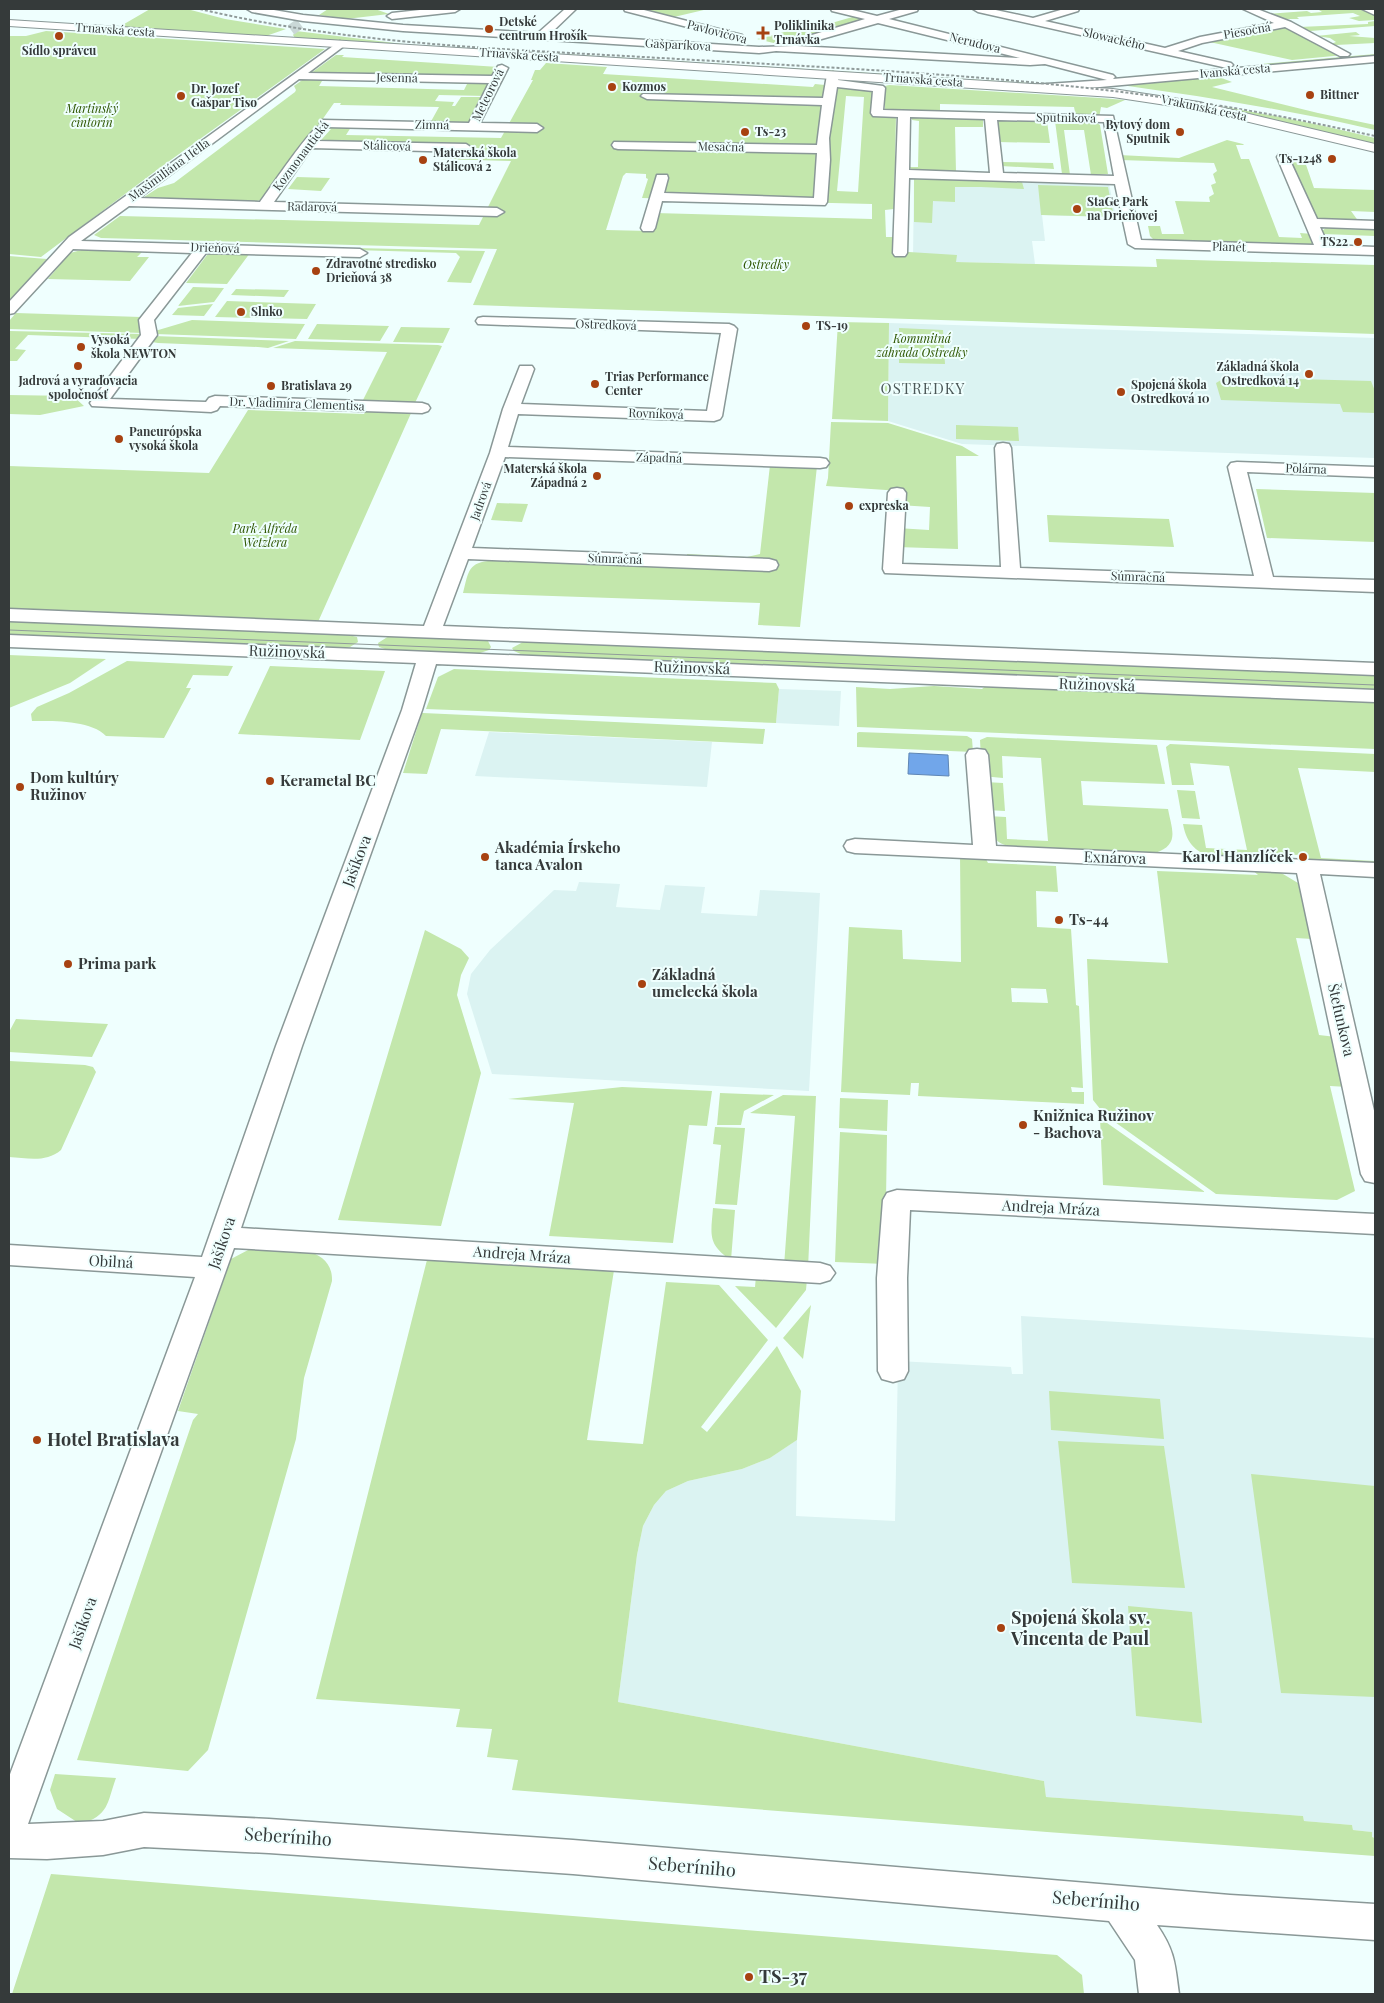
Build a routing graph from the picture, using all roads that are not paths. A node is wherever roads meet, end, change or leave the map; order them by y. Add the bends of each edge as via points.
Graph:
1 (252, 9) edge
2 (321, 9) edge
3 (381, 9) edge
4 (455, 9) edge
5 (571, 9) edge
6 (629, 9) edge
7 (836, 9) edge
8 (913, 9) edge
9 (978, 9) edge
10 (1074, 9) edge
11 (1248, 9) edge
12 (1367, 9) edge
13 (1375, 12) edge
14 (398, 15) junction
15 (878, 19) junction
16 (305, 20) junction
17 (1034, 21) junction
18 (344, 22) junction
19 (9, 23) edge
20 (1287, 24) junction
21 (404, 28) junction
22 (291, 30) tunnel mouth
23 (540, 37) junction
24 (278, 40) junction
25 (340, 44) junction
26 (1142, 46) junction
27 (776, 48) junction
28 (1166, 51) junction
29 (1120, 53) dead end
30 (1344, 54) dead end
31 (1375, 58) edge
32 (1048, 61) junction
33 (1094, 62) dead end
34 (503, 64) dead end
35 (1076, 68) junction
36 (1249, 70) junction
37 (298, 76) junction
38 (1114, 78) dead end
39 (832, 79) junction
40 (497, 80) junction
41 (1029, 87) joint
42 (1096, 88) junction
43 (647, 96) dead end
44 (828, 102) junction
45 (904, 114) junction
46 (991, 116) junction
47 (330, 117) joint
48 (473, 126) junction
49 (537, 128) dead end
50 (308, 144) junction
51 (618, 145) dead end
52 (466, 148) dead end
53 (1375, 148) edge
54 (824, 149) junction
55 (1283, 156) dead end
56 (903, 174) junction
57 (996, 176) junction
58 (662, 178) dead end
59 (1121, 180) junction
60 (657, 197) junction
61 (126, 202) junction
62 (264, 206) junction
63 (497, 212) dead end
64 (1311, 223) junction
65 (1375, 225) edge
66 (648, 228) dead end
67 (1134, 244) joint
68 (69, 245) junction
69 (203, 248) junction
70 (1323, 249) junction
71 (1375, 251) edge
72 (900, 252) dead end
73 (360, 253) dead end
74 (9, 310) edge
75 (483, 321) dead end
76 (729, 329) joint
77 (526, 369) dead end
78 (422, 408) dead end
79 (511, 409) junction
80 (1003, 448) dead end
81 (498, 452) junction
82 (820, 463) dead end
83 (1375, 472) edge
84 (897, 493) dead end
85 (462, 553) junction
86 (769, 565) dead end
87 (1011, 573) junction
88 (1265, 582) junction
89 (1375, 586) edge
90 (9, 615) edge
91 (431, 632) junction
92 (9, 641) edge
93 (428, 658) junction
94 (1375, 669) edge
95 (1375, 696) edge
96 (977, 755) dead end
97 (855, 846) dead end
98 (985, 852) junction
99 (1307, 866) junction
100 (1375, 870) edge
101 (1375, 1174) edge
102 (1375, 1224) edge
103 (224, 1238) junction
104 (9, 1255) edge
105 (214, 1268) junction
106 (820, 1273) dead end
107 (893, 1371) dead end
108 (9, 1826) edge
109 (9, 1841) edge
110 (1120, 1904) junction
111 (1375, 1922) edge
112 (1159, 1994) edge

1 - 16 street, Gašparíkova
2 - 16 street
3 - 14 street
4 - 14 street
5 - 23 street
6 - 27 street, Pavlovičova
7 - 15 street, Nerudova
8 - 15 street
9 - 17 street, Slowackého
10 - 17 street
11 - 20 street, Piesočná
12 - 13 street
14 - 18 street
14 - 21 street via 404,21
15 - 27 street
15 - 32 street, Nerudova
16 - 18 street, Gašparíkova
17 - 26 street, Slowackého
18 - 21 street, Gašparíkova
19 - 24 main road, Trnavská cesta
20 - 28 street, Piesočná via 1200,40
20 - 30 street
21 - 23 street, Gašparíkova
22 - 24 street
23 - 27 street, Gašparíkova via 759,50
24 - 25 main road, Trnavská cesta
25 - 37 street, Maximiliána Hella
25 - 39 main road, Trnavská cesta
26 - 28 street, Slowackého
26 - 29 street
27 - 32 street, Gašparíkova
28 - 36 street, Slowackého
31 - 36 street, Ivanská cesta
32 - 35 street, Nerudova
33 - 35 street
34 - 40 street, Meteorová
35 - 38 street, Nerudova
36 - 42 street, Ivanská cesta
37 - 40 street, Jesenná
37 - 61 street, Maximiliána Hella
39 - 41 main road, Trnavská cesta
39 - 44 street
39 - 45 street, Sputniková via 878,87 878,113
40 - 48 street, Meteorová
41 - 42 main road, Vrakunská cesta
42 - 53 main road, Vrakunská cesta via 1199,106
43 - 44 street
44 - 54 street
45 - 46 street, Sputniková
45 - 56 street
46 - 57 street
46 - 59 street, Sputniková via 1109,119
47 - 48 street, Zimná
47 - 50 street, Kozmonautická
48 - 49 street, Zimná
50 - 52 street, Stálicová
50 - 62 street, Kozmonautická
51 - 54 street, Mesačná
54 - 60 street via 820,202
55 - 64 street
56 - 57 street
56 - 72 street
57 - 59 street
58 - 60 street
59 - 67 street, Sputniková
60 - 66 street
61 - 62 street, Radarová
61 - 68 street, Maximiliána Hella
62 - 63 street, Radarová
64 - 65 street
64 - 70 street
67 - 70 street, Planét
68 - 69 street, Drieňová
68 - 74 street, Maximiliána Hella
69 - 73 street, Drieňová
69 - 78 street, Dr. Vladimíra Clementisa via 146,320 149,335 98,404 211,407 215,402
70 - 71 street, Planét
75 - 76 street, Ostredková
76 - 79 street, Rovníková via 714,416
77 - 79 street, Jadrová
79 - 81 street, Jadrová
80 - 87 street
81 - 82 street, Západná
81 - 85 street, Jadrová
83 - 88 street, Polárna via 1237,467
84 - 87 street, Súmračná via 892,569
85 - 86 street, Súmračná
85 - 91 street, Jadrová
87 - 88 street, Súmračná
88 - 89 street, Súmračná
90 - 91 street, Ružinovská
91 - 94 street, Ružinovská
92 - 93 street, Ružinovská
93 - 95 street, Ružinovská
93 - 103 street, Jašíkova
96 - 98 street
97 - 98 street, Exnárova
98 - 99 street, Exnárova
99 - 100 street, Exnárova
99 - 101 street, Štefunkova
102 - 107 street, Andreja Mráza via 898,1200 892,1278
103 - 105 street, Jašíkova
103 - 106 street, Andreja Mráza
104 - 105 street, Obilná
105 - 108 street, Jašíkova
109 - 110 street, Seberíniho via 103,1838 144,1830 268,1836 589,1858
110 - 111 street, Seberíniho
110 - 112 street via 1154,1954

